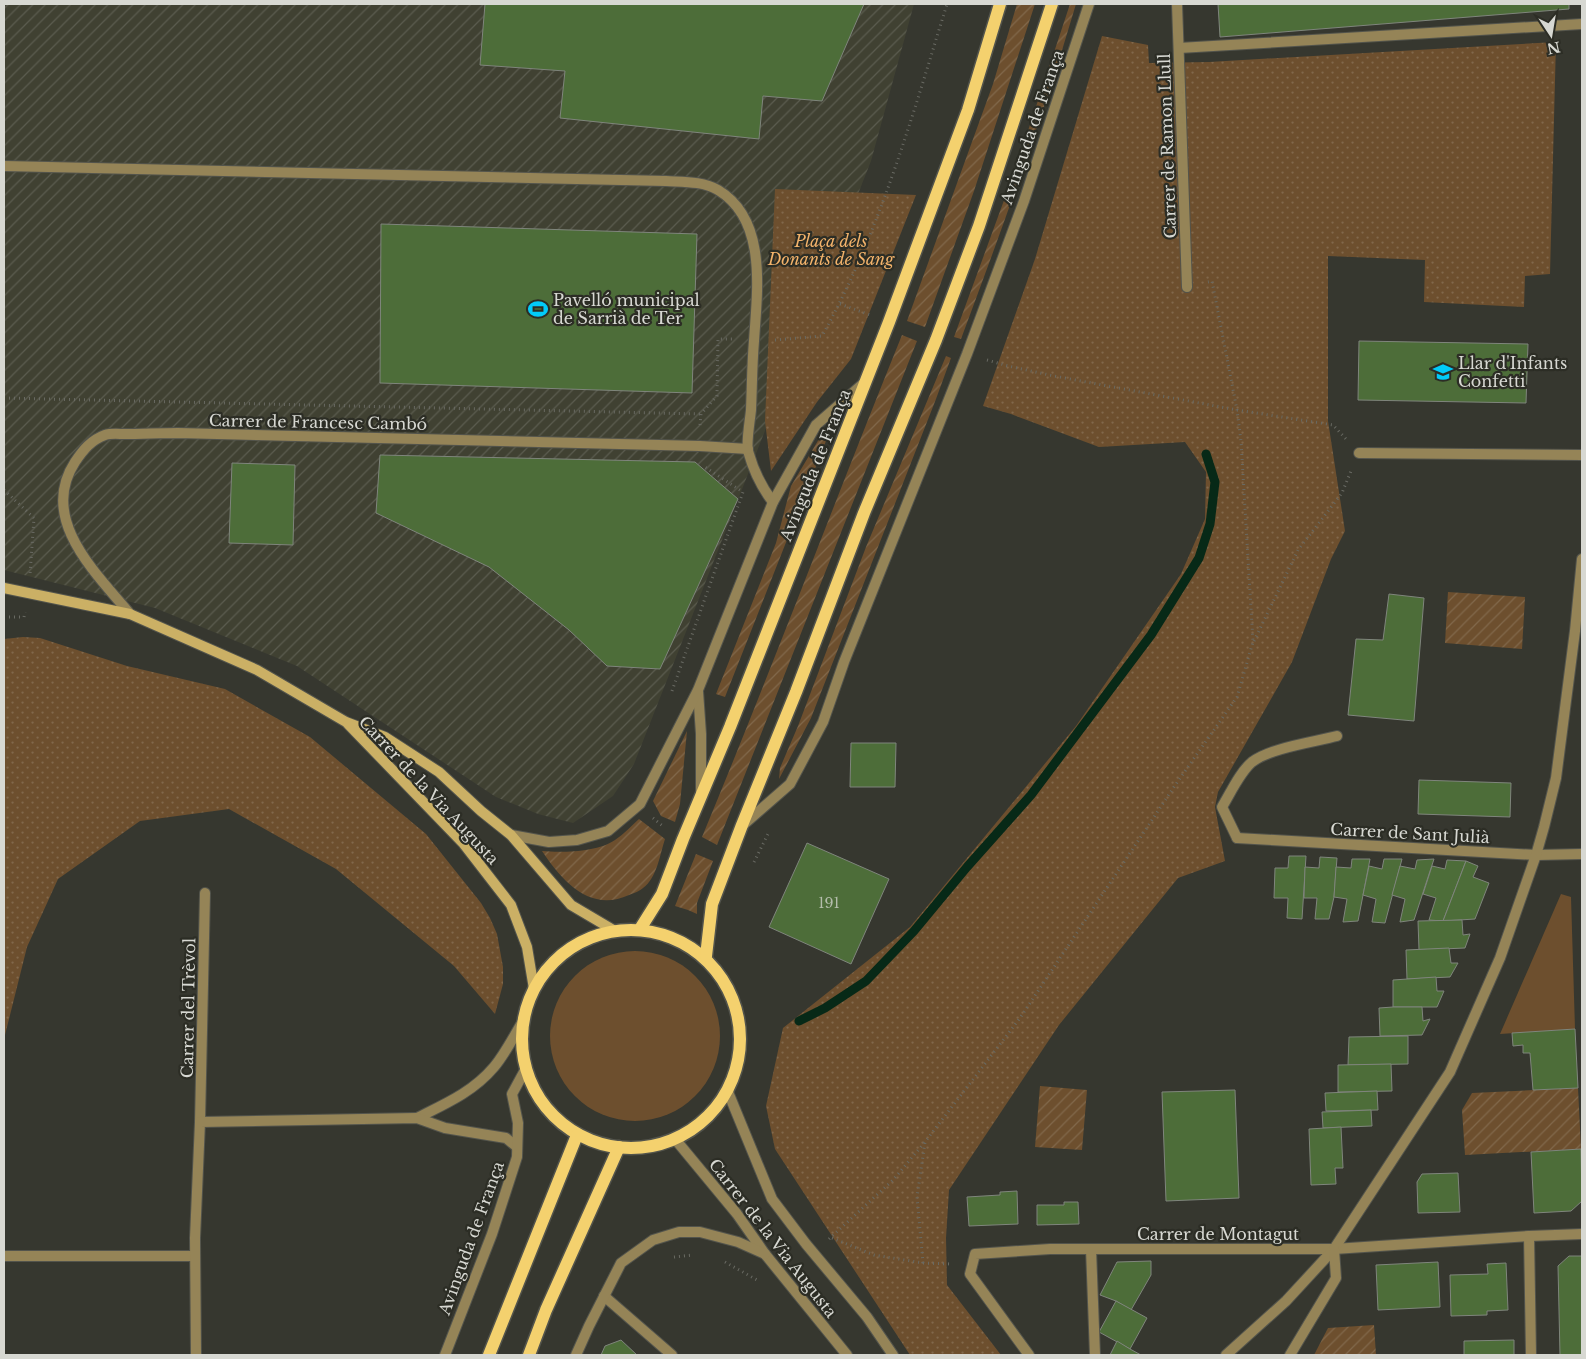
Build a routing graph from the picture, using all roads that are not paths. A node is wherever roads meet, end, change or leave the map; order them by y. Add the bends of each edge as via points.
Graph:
1 (1000, 4) edge
2 (1052, 4) edge
3 (1089, 4) edge
4 (1177, 4) edge
5 (1582, 24) edge
6 (1179, 48) junction
7 (4, 166) edge
8 (1187, 287) road end
9 (865, 382) junction
10 (748, 449) junction
11 (1359, 453) road end
12 (1582, 455) edge
13 (773, 502) junction
14 (1582, 559) edge
15 (5, 590) edge
16 (130, 614) junction
17 (698, 690) junction
18 (346, 722) junction
19 (1337, 736) dead end
20 (701, 797) junction
21 (742, 825) junction
22 (511, 835) junction
23 (1582, 854) edge
24 (1536, 855) junction
25 (205, 893) dead end
26 (640, 929) junction
27 (616, 931) junction
28 (706, 956) junction
29 (534, 989) junction
30 (523, 1021) junction
31 (524, 1072) junction
32 (728, 1092) junction
33 (417, 1118) junction
34 (200, 1122) junction
35 (577, 1135) junction
36 (676, 1139) junction
37 (517, 1147) junction
38 (619, 1147) junction
39 (1582, 1234) edge
40 (1529, 1236) junction
41 (1091, 1249) junction
42 (1334, 1249) junction
43 (765, 1254) junction
44 (4, 1256) edge
45 (195, 1256) junction
46 (604, 1296) junction
47 (196, 1355) edge
48 (445, 1355) edge
49 (489, 1355) edge
50 (529, 1355) edge
51 (576, 1355) edge
52 (672, 1355) edge
53 (847, 1355) edge
54 (893, 1355) edge
55 (1029, 1355) edge
56 (1095, 1355) edge
57 (1226, 1355) edge
58 (1290, 1355) edge
59 (1531, 1355) edge

1 - 9 main road, Avinguda de França via 968,110
2 - 21 main road, Avinguda de França via 936,340 864,513
3 - 21 street, Avinguda de França via 1024,201 823,722 790,784
4 - 6 street, Carrer de Ramon Llull
5 - 6 street
6 - 8 street, Carrer de Ramon Llull
7 - 10 street via 693,182 717,189 734,202 747,221 755,246 757,307
9 - 13 street via 816,424
9 - 20 main road, Avinguda de França
10 - 13 street via 763,489
10 - 16 street, Carrer de Francesc Cambó via 178,433 106,434 86,446 72,468 63,490 64,519 74,542
11 - 12 street
13 - 17 street
14 - 24 street via 1556,778
15 - 16 street, Carrer de la Via Augusta
16 - 18 street, Carrer de la Via Augusta via 257,670
17 - 20 street
17 - 22 street via 640,804 608,831 577,840 550,842
18 - 22 street, Carrer de la Via Augusta via 384,737 439,772
18 - 29 street, Carrer de la Via Augusta via 463,843 511,905 527,947
19 - 24 street, Carrer de Sant Julià via 1268,754 1251,763 1222,807 1237,838
20 - 26 main road, Avinguda de França via 662,894
21 - 28 main road, Avinguda de França via 712,904
22 - 27 street, Carrer de la Via Augusta via 571,905
23 - 24 street, Carrer de Sant Julià
24 - 42 street via 1500,958 1450,1072
25 - 34 street, Carrer del Trèvol
26 - 27 main road
26 - 28 main road via 675,937
27 - 29 main road via 603,932 569,948 545,970
28 - 32 main road via 729,986 740,1021 740,1058
29 - 30 main road
30 - 31 main road
30 - 33 street via 495,1066 480,1081 461,1096
31 - 35 main road via 537,1095 558,1120
31 - 37 street, Avinguda de França via 512,1094 518,1123
32 - 36 main road via 705,1120
32 - 54 street, Carrer de la Via Augusta via 772,1199 867,1317
33 - 34 street
33 - 37 street via 445,1128 506,1138
34 - 45 street, Carrer del Trèvol
35 - 38 main road
35 - 49 main road
36 - 38 main road via 653,1146
36 - 43 street, Carrer de la Via Augusta
37 - 48 street, Avinguda de França via 517,1157 492,1234
38 - 50 main road
39 - 40 street, Carrer de Montagut
40 - 42 street, Carrer de Montagut
40 - 59 street
41 - 42 street, Carrer de Montagut
41 - 55 street, Carrer de Montagut via 975,1254 970,1274
41 - 56 street
42 - 57 street via 1286,1301
42 - 58 street via 1336,1278
43 - 46 street via 738,1242 700,1232 679,1232 653,1240 621,1263
43 - 53 street, Carrer de la Via Augusta
44 - 45 street
45 - 47 street, Carrer del Trèvol
46 - 51 street
46 - 52 street

